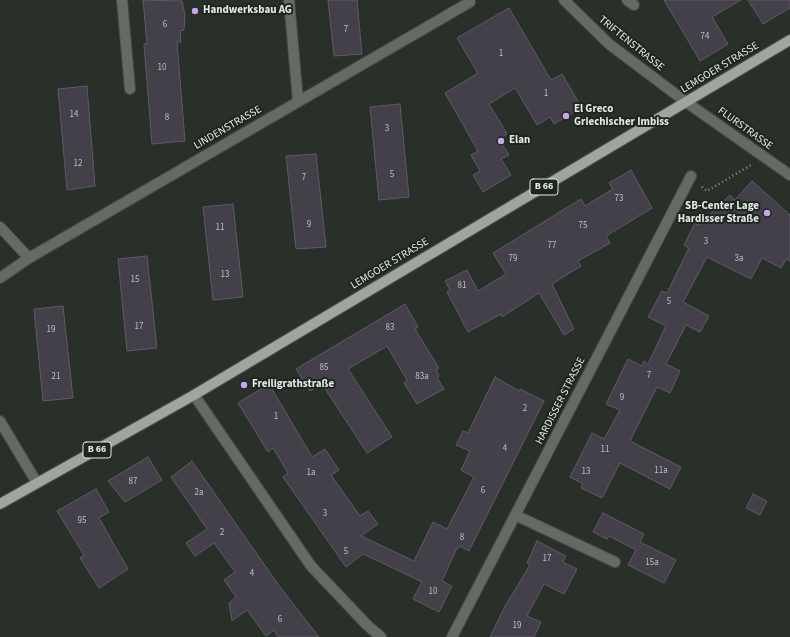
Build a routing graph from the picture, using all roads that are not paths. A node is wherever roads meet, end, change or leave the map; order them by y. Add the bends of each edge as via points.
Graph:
1 (122, 0) edge
2 (289, 0) edge
3 (564, 0) edge
4 (470, 2) dead end
5 (790, 40) edge
6 (130, 89) dead end
7 (298, 101) junction
8 (686, 102) junction
9 (790, 175) edge
10 (691, 176) road end
11 (0, 227) edge
12 (29, 258) junction
13 (0, 278) edge
14 (194, 395) junction
15 (0, 421) edge
16 (37, 483) junction
17 (0, 504) edge
18 (515, 515) junction
19 (615, 562) dead end
20 (381, 637) edge
21 (452, 637) edge

1 - 6 street
2 - 7 street
3 - 8 street, TRIFTENSTRASSE via 609,44
4 - 7 street, LINDENSTRASSE
5 - 8 main road, LEMGOER STRASSE / B 66
7 - 12 street, LINDENSTRASSE
8 - 9 street, FLURSTRASSE
8 - 14 main road, LEMGOER STRASSE / B 66
10 - 18 street, HARDISSER STRASSE
11 - 12 street
12 - 13 street, LINDENSTRASSE
14 - 16 main road, LEMGOER STRASSE / B 66
14 - 20 street via 311,566
15 - 16 street
16 - 17 main road, LEMGOER STRASSE / B 66
18 - 19 street
18 - 21 street, HARDISSER STRASSE

